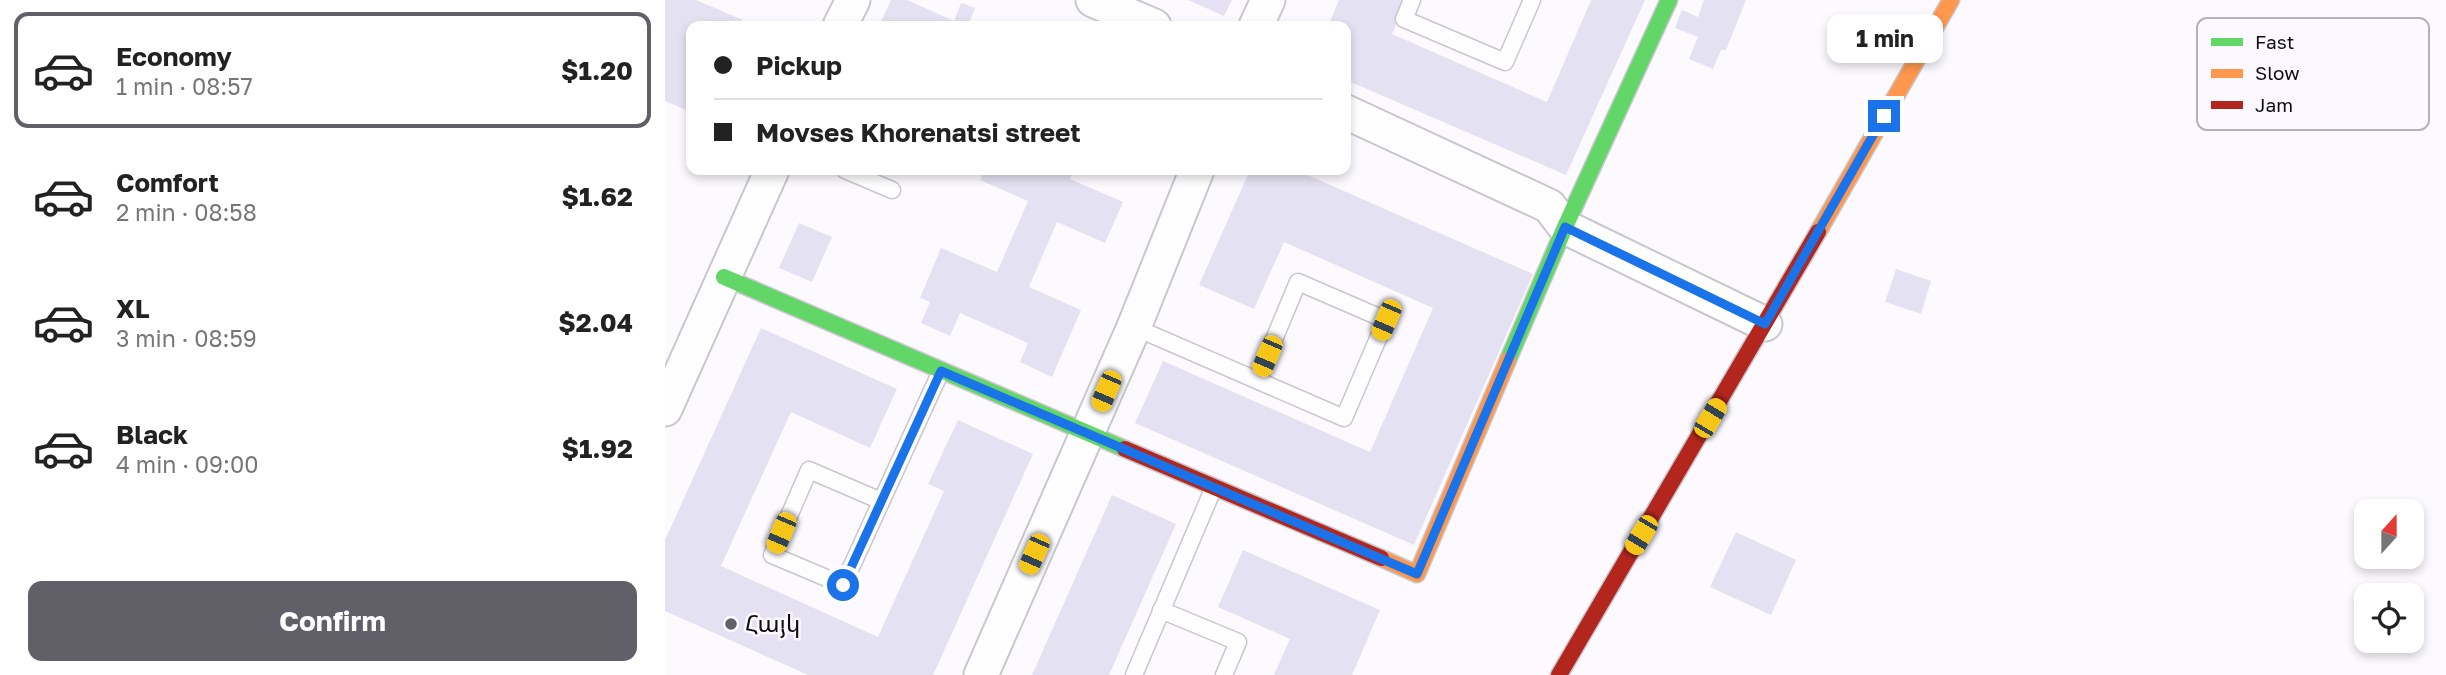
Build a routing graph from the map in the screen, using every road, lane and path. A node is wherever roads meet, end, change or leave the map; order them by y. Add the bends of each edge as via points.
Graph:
1 (853, 0) edge
2 (1093, 0) edge
3 (1268, 0) edge
4 (1412, 0) edge
5 (1532, 0) edge
6 (1669, 0) edge
7 (1951, 0) edge
8 (842, 21) edge
9 (1142, 21) edge
10 (1259, 21) edge
11 (1351, 114) edge
12 (770, 175) edge
13 (857, 175) edge
14 (1195, 175) edge
15 (892, 190) dead end
16 (1565, 227) junction
17 (724, 276) junction
18 (1765, 324) junction
19 (1134, 327) junction
20 (941, 371) junction
21 (1257, 380) junction
22 (665, 409) edge
23 (1088, 433) junction
24 (1214, 487) junction
25 (881, 501) junction
26 (1161, 610) junction
27 (981, 675) edge
28 (1134, 675) edge
29 (1223, 675) edge
30 (1559, 675) edge

1 - 8 street
2 - 9 street
3 - 10 street
4 - 5 lane via 1404,19 1505,62
6 - 16 main road
7 - 18 main road
11 - 16 street via 1549,206
12 - 17 street
13 - 15 lane
14 - 19 street
16 - 18 street
16 - 24 main road via 1417,574
17 - 20 main road
17 - 22 street
18 - 30 main road
19 - 21 lane
19 - 23 street
20 - 23 main road
20 - 25 lane
21 - 21 lane via 1345,418 1386,320 1298,282
23 - 24 main road
23 - 27 street
24 - 26 lane
25 - 25 lane via 809,470 772,555 843,585
26 - 28 lane
26 - 29 lane via 1238,642

